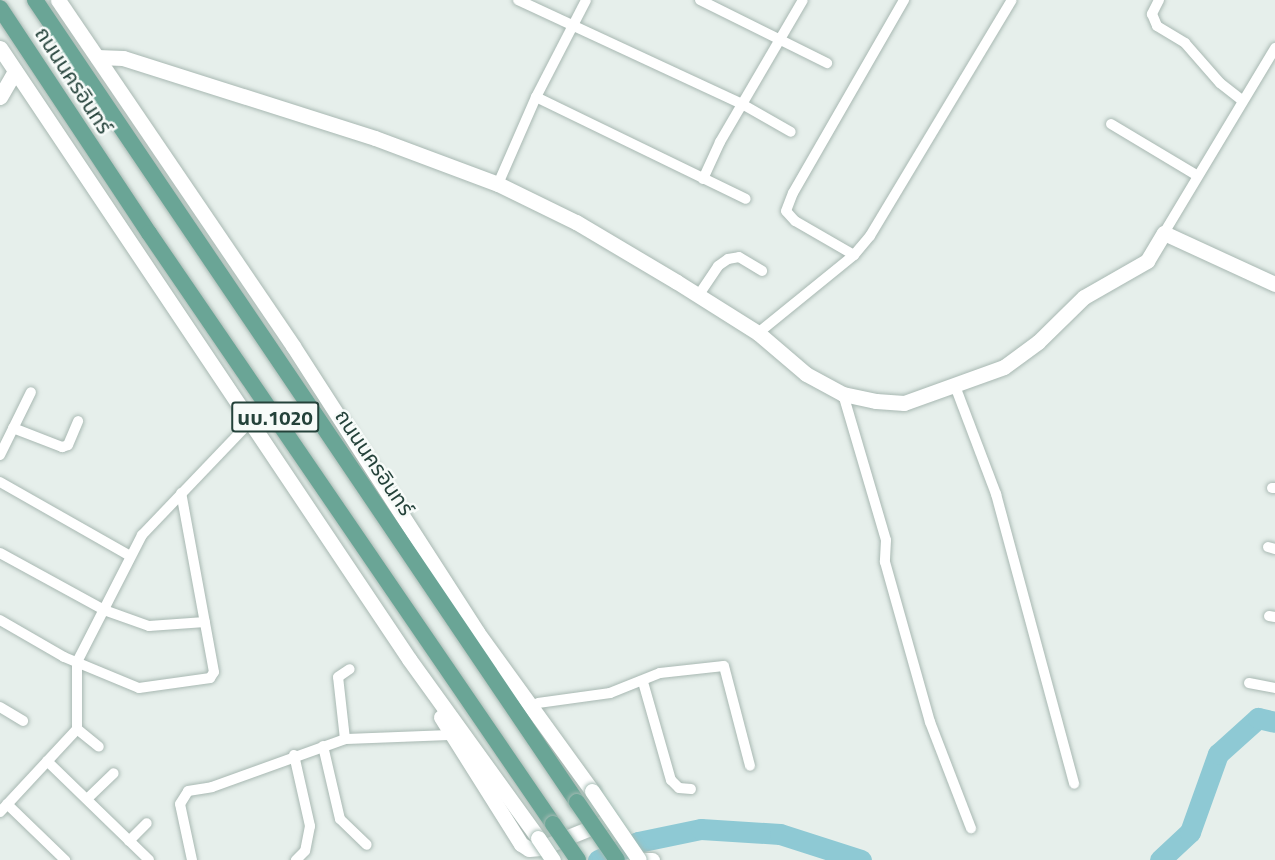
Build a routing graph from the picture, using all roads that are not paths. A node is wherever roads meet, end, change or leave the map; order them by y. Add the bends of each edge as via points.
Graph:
1 (35, 0) edge
2 (58, 0) edge
3 (518, 0) edge
4 (586, 0) edge
5 (700, 0) edge
6 (803, 0) edge
7 (904, 0) edge
8 (1012, 0) edge
9 (1159, 0) edge
10 (0, 8) edge
11 (573, 24) junction
12 (780, 39) junction
13 (1275, 48) edge
14 (0, 49) edge
15 (97, 57) junction
16 (827, 63) dead end
17 (15, 71) junction
18 (0, 97) edge
19 (536, 97) junction
20 (1242, 100) junction
21 (742, 105) junction
22 (1111, 124) dead end
23 (791, 132) dead end
24 (1198, 176) junction
25 (703, 178) junction
26 (498, 184) junction
27 (746, 199) dead end
28 (1164, 232) junction
29 (854, 255) junction
30 (762, 271) dead end
31 (1275, 284) edge
32 (698, 296) junction
33 (758, 333) junction
34 (955, 386) junction
35 (31, 392) dead end
36 (843, 394) junction
37 (78, 421) dead end
38 (250, 422) junction
39 (12, 428) junction
40 (0, 455) edge
41 (0, 482) edge
42 (181, 493) junction
43 (0, 553) edge
44 (130, 556) junction
45 (104, 610) junction
46 (0, 620) edge
47 (205, 622) junction
48 (477, 632) junction
49 (409, 659) junction
50 (77, 662) junction
51 (350, 669) dead end
52 (643, 682) junction
53 (1249, 683) dead end
54 (1275, 688) edge
55 (538, 703) junction
56 (0, 707) edge
57 (23, 721) dead end
58 (77, 729) junction
59 (451, 735) junction
60 (345, 739) junction
61 (323, 746) junction
62 (99, 747) dead end
63 (294, 756) junction
64 (47, 761) junction
65 (750, 766) dead end
66 (114, 772) dead end
67 (1074, 784) dead end
68 (691, 789) dead end
69 (87, 800) junction
70 (4, 808) edge
71 (147, 823) dead end
72 (971, 828) dead end
73 (129, 841) junction
74 (367, 845) dead end
75 (64, 860) edge
76 (149, 860) edge
77 (192, 860) edge
78 (296, 860) edge
79 (553, 860) edge
80 (578, 860) edge
81 (617, 860) edge
82 (640, 860) edge
83 (652, 860) edge

1 - 81 main road, ถนนนครอินทร์ / นบ.1020, bridge
2 - 15 main road, ถนนนครอินทร์ / นบ.1020
3 - 11 street
4 - 11 street
5 - 12 street
6 - 12 street
7 - 29 street via 786,211 795,221
8 - 29 street via 870,236
9 - 20 street via 1152,15 1157,26 1185,44 1220,83
10 - 80 main road, ถนนนครอินทร์ / นบ.1020, bridge via 149,233
11 - 19 street
11 - 21 street
12 - 16 street
12 - 21 street
13 - 20 street
14 - 17 main road, ถนนนครอินทร์ / นบ.1020
15 - 26 main road via 123,58 353,131
15 - 48 main road, ถนนนครอินทร์ / นบ.1020 via 293,346
17 - 18 main road
17 - 38 main road, ถนนนครอินทร์ / นบ.1020
19 - 25 street
19 - 26 street
20 - 24 street
21 - 23 street
21 - 25 street
22 - 24 street
24 - 28 street
25 - 27 street
26 - 32 main road via 576,222
28 - 31 main road
28 - 34 main road via 1146,261 1084,297 1019,358
29 - 33 street
30 - 32 street via 739,257 728,259 718,266
32 - 33 main road
33 - 36 main road via 785,359
34 - 36 main road via 904,403
34 - 67 street via 996,494
35 - 39 street
36 - 72 street via 886,540 885,562 930,722
37 - 39 street via 72,438 62,447
38 - 42 street
38 - 49 main road, ถนนนครอินทร์ / นบ.1020
39 - 40 street
41 - 44 street
42 - 44 street via 158,514
42 - 47 street
43 - 45 street
44 - 45 street
45 - 47 street via 157,628
45 - 50 street
46 - 50 street
47 - 50 street via 214,672 210,678 139,688
48 - 55 main road
48 - 82 main road, ถนนนครอินทร์ / นบ.1020, bridge
49 - 59 main road
49 - 79 main road, ถนนนครอินทร์ / นบ.1020, bridge
50 - 58 street
51 - 60 street via 338,677
52 - 55 street via 610,693
52 - 65 street via 660,673 724,666
52 - 68 street via 671,780 679,788
53 - 54 street
55 - 59 main road via 612,809 606,822 541,848 529,849 521,844
56 - 57 street
58 - 62 street
58 - 64 street
59 - 60 street
60 - 61 street
61 - 63 street
61 - 74 street via 340,819
63 - 77 street via 182,796
63 - 78 street via 310,826 305,851
64 - 69 street
64 - 70 street
66 - 69 street
69 - 73 street
70 - 75 street
71 - 73 street
73 - 76 street
82 - 83 main road

